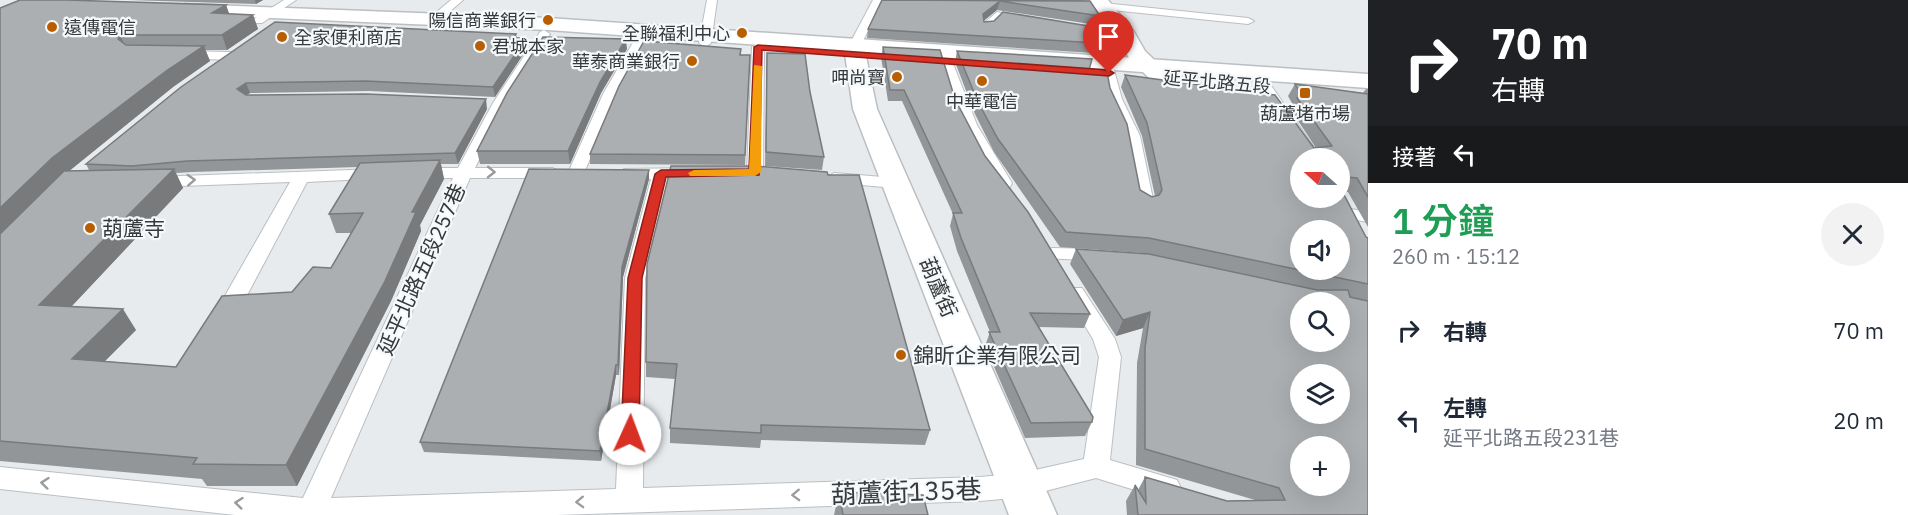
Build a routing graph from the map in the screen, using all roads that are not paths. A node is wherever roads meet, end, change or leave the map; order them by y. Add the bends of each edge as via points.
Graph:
1 (458, 0) edge
2 (712, 0) edge
3 (878, 0) edge
4 (1043, 0) edge
5 (1102, 4) edge
6 (166, 13) edge
7 (275, 18) edge
8 (436, 18) junction
9 (1248, 21) dead end
10 (986, 27) edge
11 (544, 34) junction
12 (1127, 36) junction
13 (640, 39) junction
14 (706, 39) junction
15 (758, 47) junction
16 (855, 51) junction
17 (165, 55) edge
18 (946, 61) junction
19 (1108, 68) junction
20 (1155, 71) junction
21 (204, 74) edge
22 (1368, 81) edge
23 (1265, 87) junction
24 (1368, 94) edge
25 (1307, 148) edge
26 (465, 171) junction
27 (576, 173) junction
28 (708, 173) edge
29 (755, 173) edge
30 (661, 174) junction
31 (301, 177) junction
32 (813, 177) edge
33 (895, 183) junction
34 (138, 184) edge
35 (1016, 198) edge
36 (1145, 204) edge
37 (1349, 208) edge
38 (1360, 221) edge
39 (1125, 258) edge
40 (233, 301) edge
41 (1096, 467) junction
42 (0, 478) edge
43 (1188, 494) edge
44 (628, 500) junction
45 (1028, 500) edge
46 (311, 511) junction

1 - 8 lane
2 - 14 lane
3 - 16 lane
4 - 5 lane
5 - 9 lane
5 - 12 street
6 - 7 street, 延平北路五段
7 - 8 street, 延平北路五段
7 - 11 street, 延平北路五段
8 - 14 street, 延平北路五段
10 - 12 lane via 998,15
11 - 13 street, 延平北路五段
11 - 26 lane, 延平北路五段257巷 via 494,103
12 - 20 street via 1136,54
13 - 14 street, 延平北路五段
13 - 27 lane via 610,94
14 - 15 street, 延平北路五段
14 - 16 street, 延平北路五段
15 - 16 street, 延平北路五段
15 - 29 lane
16 - 18 street, 延平北路五段
16 - 19 street
16 - 33 street, 葫蘆街 via 865,109
17 - 21 lane via 235,53
18 - 19 street, 延平北路五段
18 - 35 lane via 961,109 992,167
19 - 20 street, 延平北路五段
19 - 36 lane via 1114,99 1132,136
20 - 22 street
20 - 23 street, 延平北路五段
23 - 24 street, 延平北路五段
23 - 25 lane
26 -> 27 lane
26 - 31 lane
26 - 46 lane, 延平北路五段257巷
27 - 30 lane
28 - 30 lane
30 - 44 lane via 635,278
34 -> 31 lane
31 - 40 lane
32 - 33 lane
33 - 45 street, 葫蘆街
37 - 38 lane
39 - 41 lane via 1049,249 1104,339 1110,357
41 - 43 lane
41 - 45 lane, 葫蘆街135巷
46 -> 42 lane, 葫蘆街135巷
45 -> 44 lane, 葫蘆街135巷 via 980,489
44 -> 46 lane, 葫蘆街135巷

